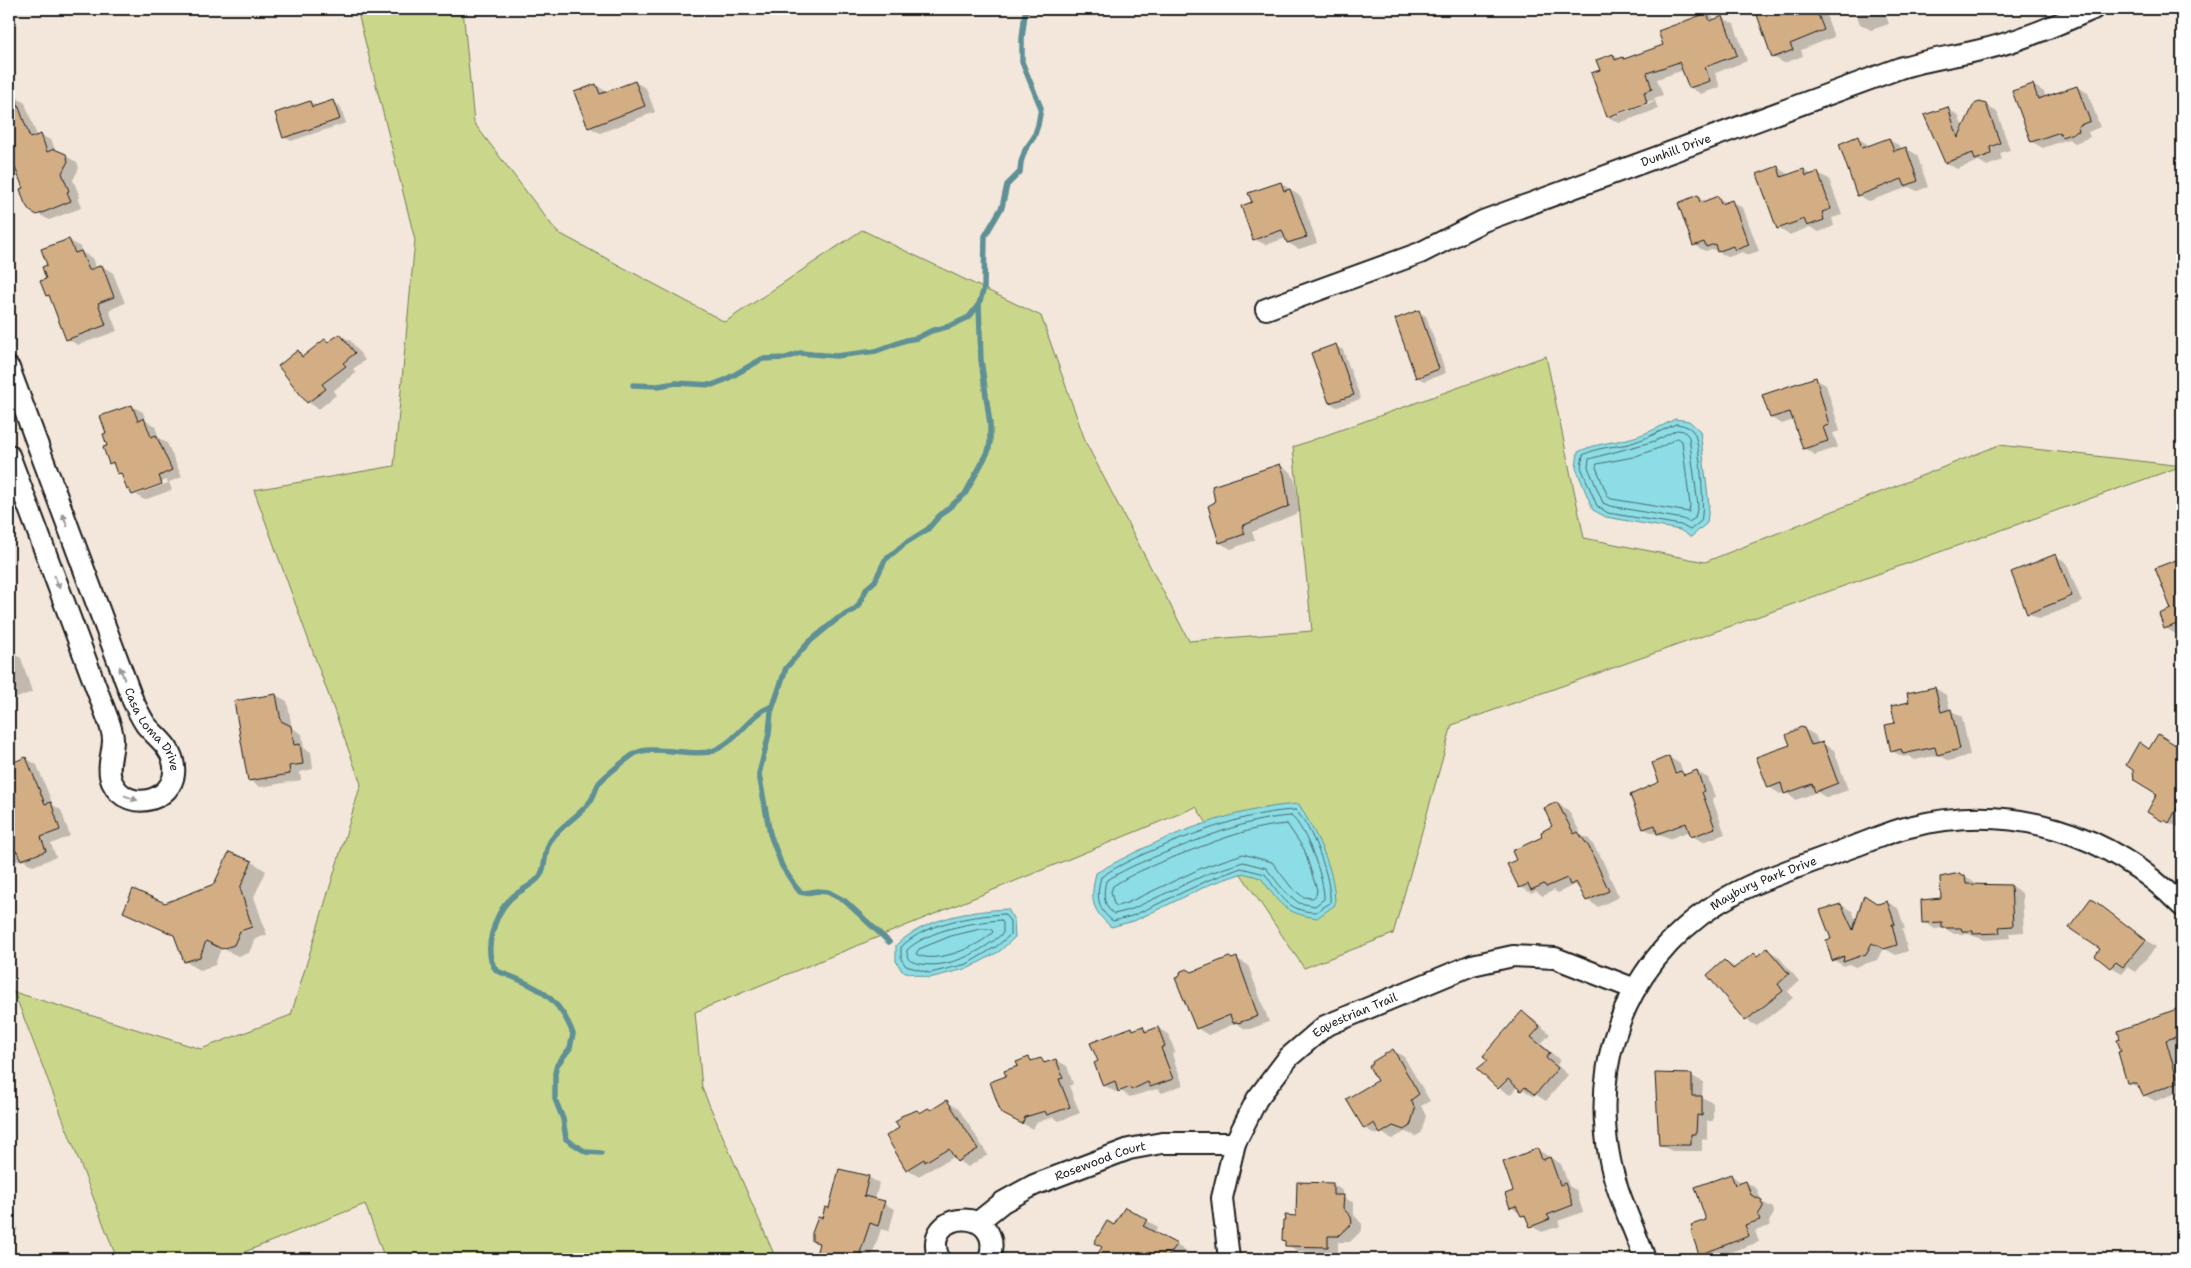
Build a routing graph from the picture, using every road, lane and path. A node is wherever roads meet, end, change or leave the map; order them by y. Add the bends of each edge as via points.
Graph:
1 (2093, 9) edge
2 (1266, 310) dead end
3 (9, 368) edge
4 (9, 455) edge
5 (2182, 906) edge
6 (1635, 989) junction
7 (1235, 1143) junction
8 (978, 1222) junction
9 (939, 1259) edge
10 (989, 1259) edge
11 (1229, 1259) edge
12 (1645, 1259) edge

1 - 2 street, Dunhill Drive via 1977,51 1900,68 1483,220 1420,253
4 -> 3 street, Casa Loma Drive via 106,714 113,738 112,780 125,797 145,801 156,799 171,784 174,763 170,752 145,723 133,701
5 - 6 street, Maybury Park Drive via 2142,871 2084,837 2008,819 1947,820 1907,827 1735,892 1685,927 1651,964
6 - 7 street, Equestrian Trail via 1555,958 1513,956 1472,965 1326,1026 1289,1057 1257,1099
6 - 12 street, Maybury Park Drive via 1613,1038 1605,1116 1614,1177
7 - 8 street, Rosewood Court via 1162,1143 1129,1148 1034,1185 1003,1202
7 - 11 street, Equestrian Trail via 1222,1198
8 - 9 street via 964,1218 947,1224 938,1235 935,1250
8 - 10 street via 991,1239

